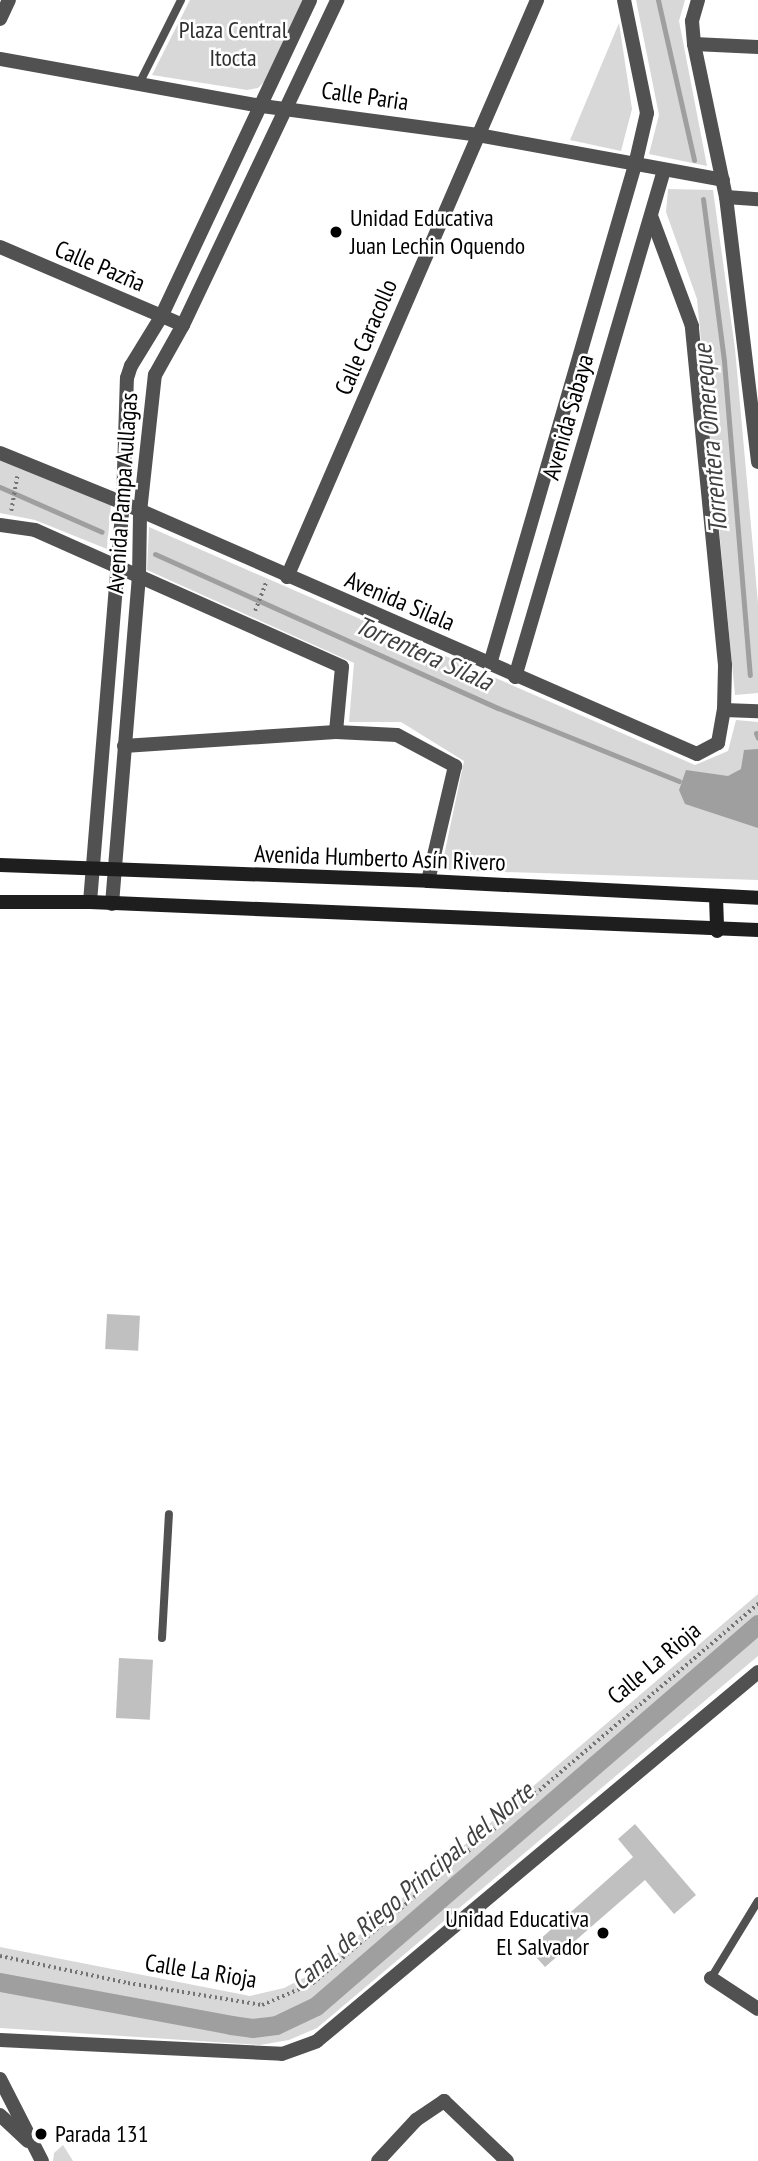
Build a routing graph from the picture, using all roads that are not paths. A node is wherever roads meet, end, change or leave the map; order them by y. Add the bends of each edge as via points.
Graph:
1 (9, 0) edge
2 (181, 0) edge
3 (310, 0) edge
4 (337, 0) edge
5 (537, 0) edge
6 (624, 0) edge
7 (698, 0) edge
8 (0, 19) edge
9 (694, 44) junction
10 (758, 47) edge
11 (0, 59) edge
12 (138, 86) junction
13 (262, 106) junction
14 (286, 108) junction
15 (478, 135) junction
16 (635, 165) junction
17 (664, 170) junction
18 (723, 180) junction
19 (726, 197) junction
20 (758, 199) edge
21 (651, 216) junction
22 (0, 247) edge
23 (162, 317) junction
24 (183, 325) junction
25 (752, 355) edge
26 (0, 453) edge
27 (758, 462) edge
28 (123, 503) junction
29 (140, 512) junction
30 (0, 525) edge
31 (118, 566) junction
32 (287, 577) junction
33 (139, 578) junction
34 (490, 664) junction
35 (515, 677) junction
36 (724, 710) junction
37 (758, 711) edge
38 (336, 732) junction
39 (124, 746) junction
40 (0, 865) edge
41 (91, 869) junction
42 (116, 871) junction
43 (428, 881) junction
44 (716, 897) junction
45 (758, 898) edge
46 (0, 902) edge
47 (90, 902) junction
48 (112, 904) junction
49 (758, 930) edge
50 (717, 931) junction
51 (169, 1514) dead end
52 (162, 1638) dead end
53 (758, 1672) edge
54 (758, 1900) edge
55 (711, 1978) joint
56 (758, 2009) edge
57 (0, 2040) edge
58 (0, 2079) edge
59 (0, 2116) edge
60 (35, 2147) junction
61 (42, 2161) edge
62 (378, 2161) edge
63 (507, 2161) edge

1 - 8 street
2 - 12 lane
3 - 13 street, Avenida Pampa Aullagas
4 - 14 street, Avenida Pampa Aullagas
5 - 15 street, Calle Caracollo
6 - 16 street, Avenida Sabaya via 647,113
7 - 9 street via 692,21
9 - 10 street
9 - 18 street
11 - 12 street, Calle Paria
12 - 13 street, Calle Paria
13 - 14 street, Calle Paria
13 - 23 street, Avenida Pampa Aullagas
14 - 15 street, Calle Paria
14 - 24 street, Avenida Pampa Aullagas
15 - 16 street, Calle Paria
15 - 32 street, Calle Caracollo
16 - 17 street, Calle Paria
16 - 34 street, Avenida Sabaya
17 - 18 street, Calle Paria
17 - 21 street, Avenida Sabaya
18 - 19 street
19 - 20 street
19 - 25 street
21 - 35 street, Avenida Sabaya
21 - 36 street via 692,326 725,664
22 - 23 street, Calle Pazña
23 - 24 street, Calle Pazña
23 - 28 street, Avenida Pampa Aullagas via 127,378
24 - 29 street, Avenida Pampa Aullagas via 155,375
25 - 27 street
26 - 28 street, Avenida Silala
28 - 29 street, Avenida Silala
28 - 31 street, Avenida Pampa Aullagas
29 - 32 street, Avenida Silala
29 - 33 street, Avenida Pampa Aullagas
30 - 31 street via 35,530
31 - 33 street
31 - 41 street, Avenida Pampa Aullagas
32 - 34 street, Avenida Silala
33 - 38 street via 342,667
33 - 39 street, Avenida Pampa Aullagas
34 - 35 street, Avenida Silala
35 - 36 street, Avenida Silala via 697,754 718,743
36 - 37 street
38 - 39 street
38 - 43 street via 397,735 455,766
39 - 42 street, Avenida Pampa Aullagas
40 - 41 street, Avenida Humberto Asín Rivero
41 - 42 street, Avenida Humberto Asín Rivero
41 - 47 street, Avenida Pampa Aullagas
42 - 43 street, Avenida Humberto Asín Rivero
42 - 48 street, Avenida Pampa Aullagas
43 - 44 street, Avenida Humberto Asín Rivero
44 - 45 street, Avenida Humberto Asín Rivero
44 - 50 street
46 - 47 street
47 - 48 street
48 - 50 street
49 - 50 street
51 - 52 lane
53 - 57 street via 317,2041 282,2054
54 - 55 lane
55 - 56 street
58 - 60 street
59 - 60 street
60 - 61 street
62 - 63 street via 416,2120 444,2101

